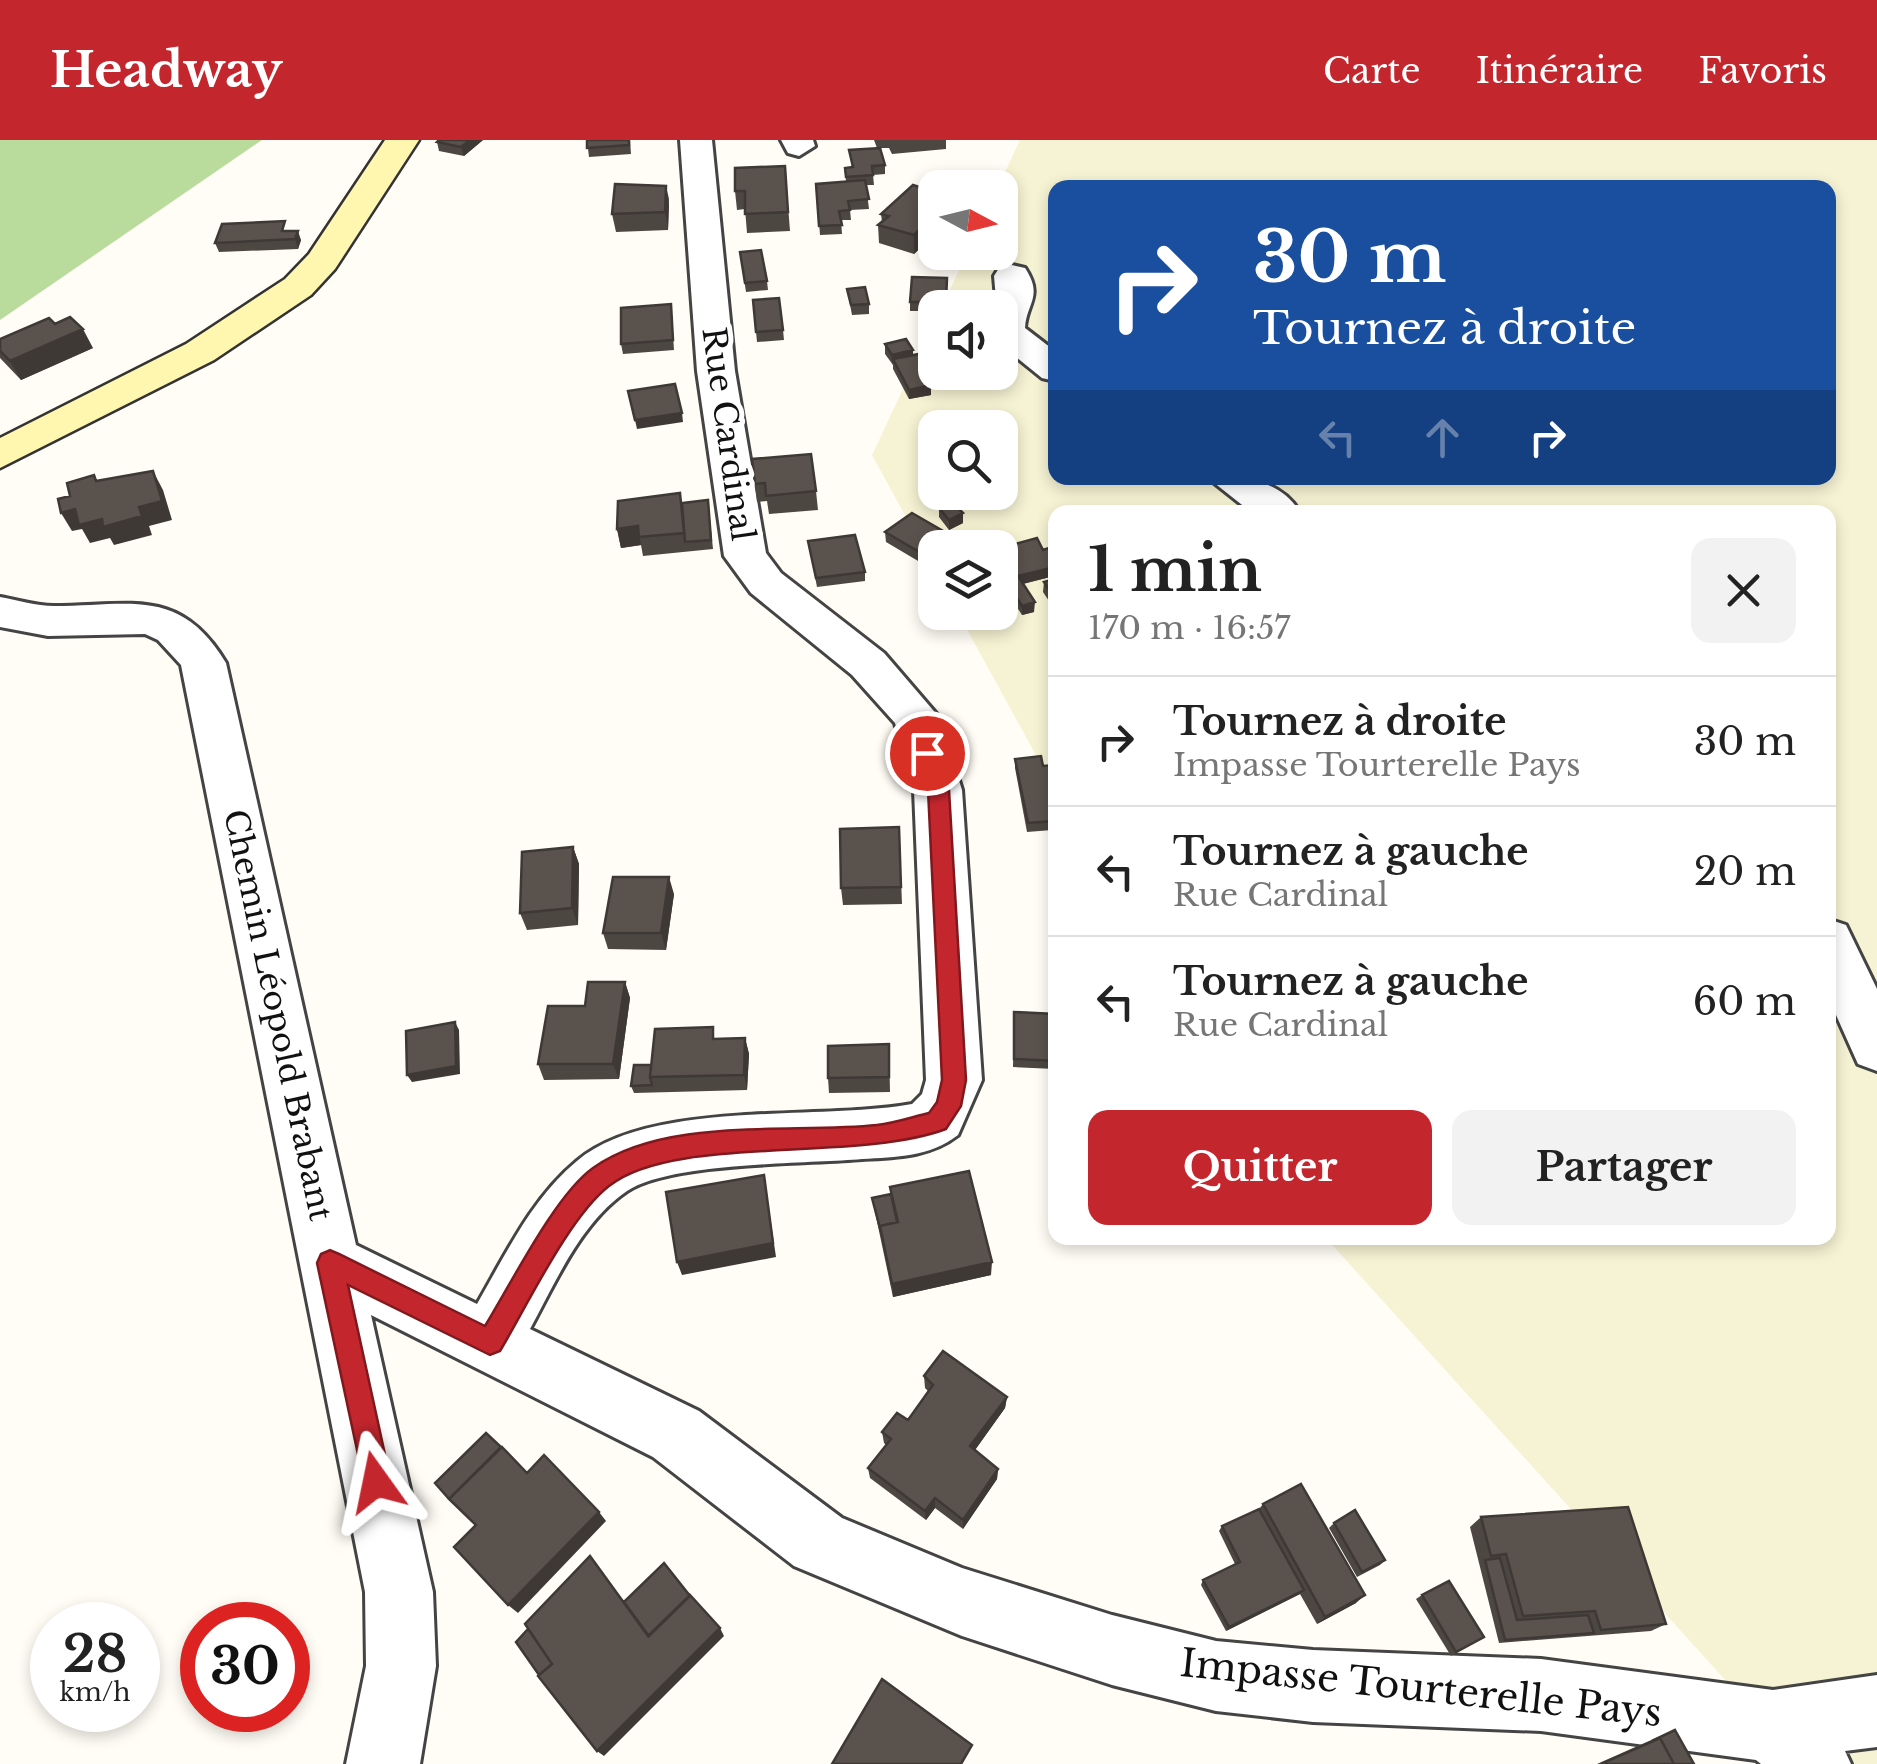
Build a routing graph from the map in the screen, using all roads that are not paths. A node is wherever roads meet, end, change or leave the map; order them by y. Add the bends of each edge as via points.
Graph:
1 (402, 140) edge
2 (696, 140) edge
3 (1012, 276) dead end
4 (1048, 365) edge
5 (0, 455) edge
6 (1238, 485) edge
7 (1268, 505) edge
8 (0, 612) edge
9 (1836, 957) edge
10 (1877, 1047) edge
11 (330, 1263) junction
12 (490, 1342) junction
13 (1877, 1711) edge
14 (1793, 1745) edge
15 (383, 1764) edge

1 - 5 main road via 298,288 200,352
2 - 12 street, Rue Cardinal via 716,371 745,556 766,584 868,664 916,717 938,790 954,1080 949,1106 937,1122 915,1130 680,1148 642,1156 601,1177 544,1250
3 - 4 street via 1017,304 1006,318 1006,332
6 - 7 street
8 - 11 street, Chemin Léopold Brabant via 53,621 144,618 191,641 204,663
9 - 10 street
11 - 12 street, Impasse Tourterelle Pays
11 - 15 street, Chemin Léopold Brabant via 399,1592 401,1666
12 - 14 street, Impasse Tourterelle Pays via 676,1434 818,1542 962,1602 1112,1650 1216,1676 1541,1695
13 - 14 street, Impasse Tourterelle Pays

